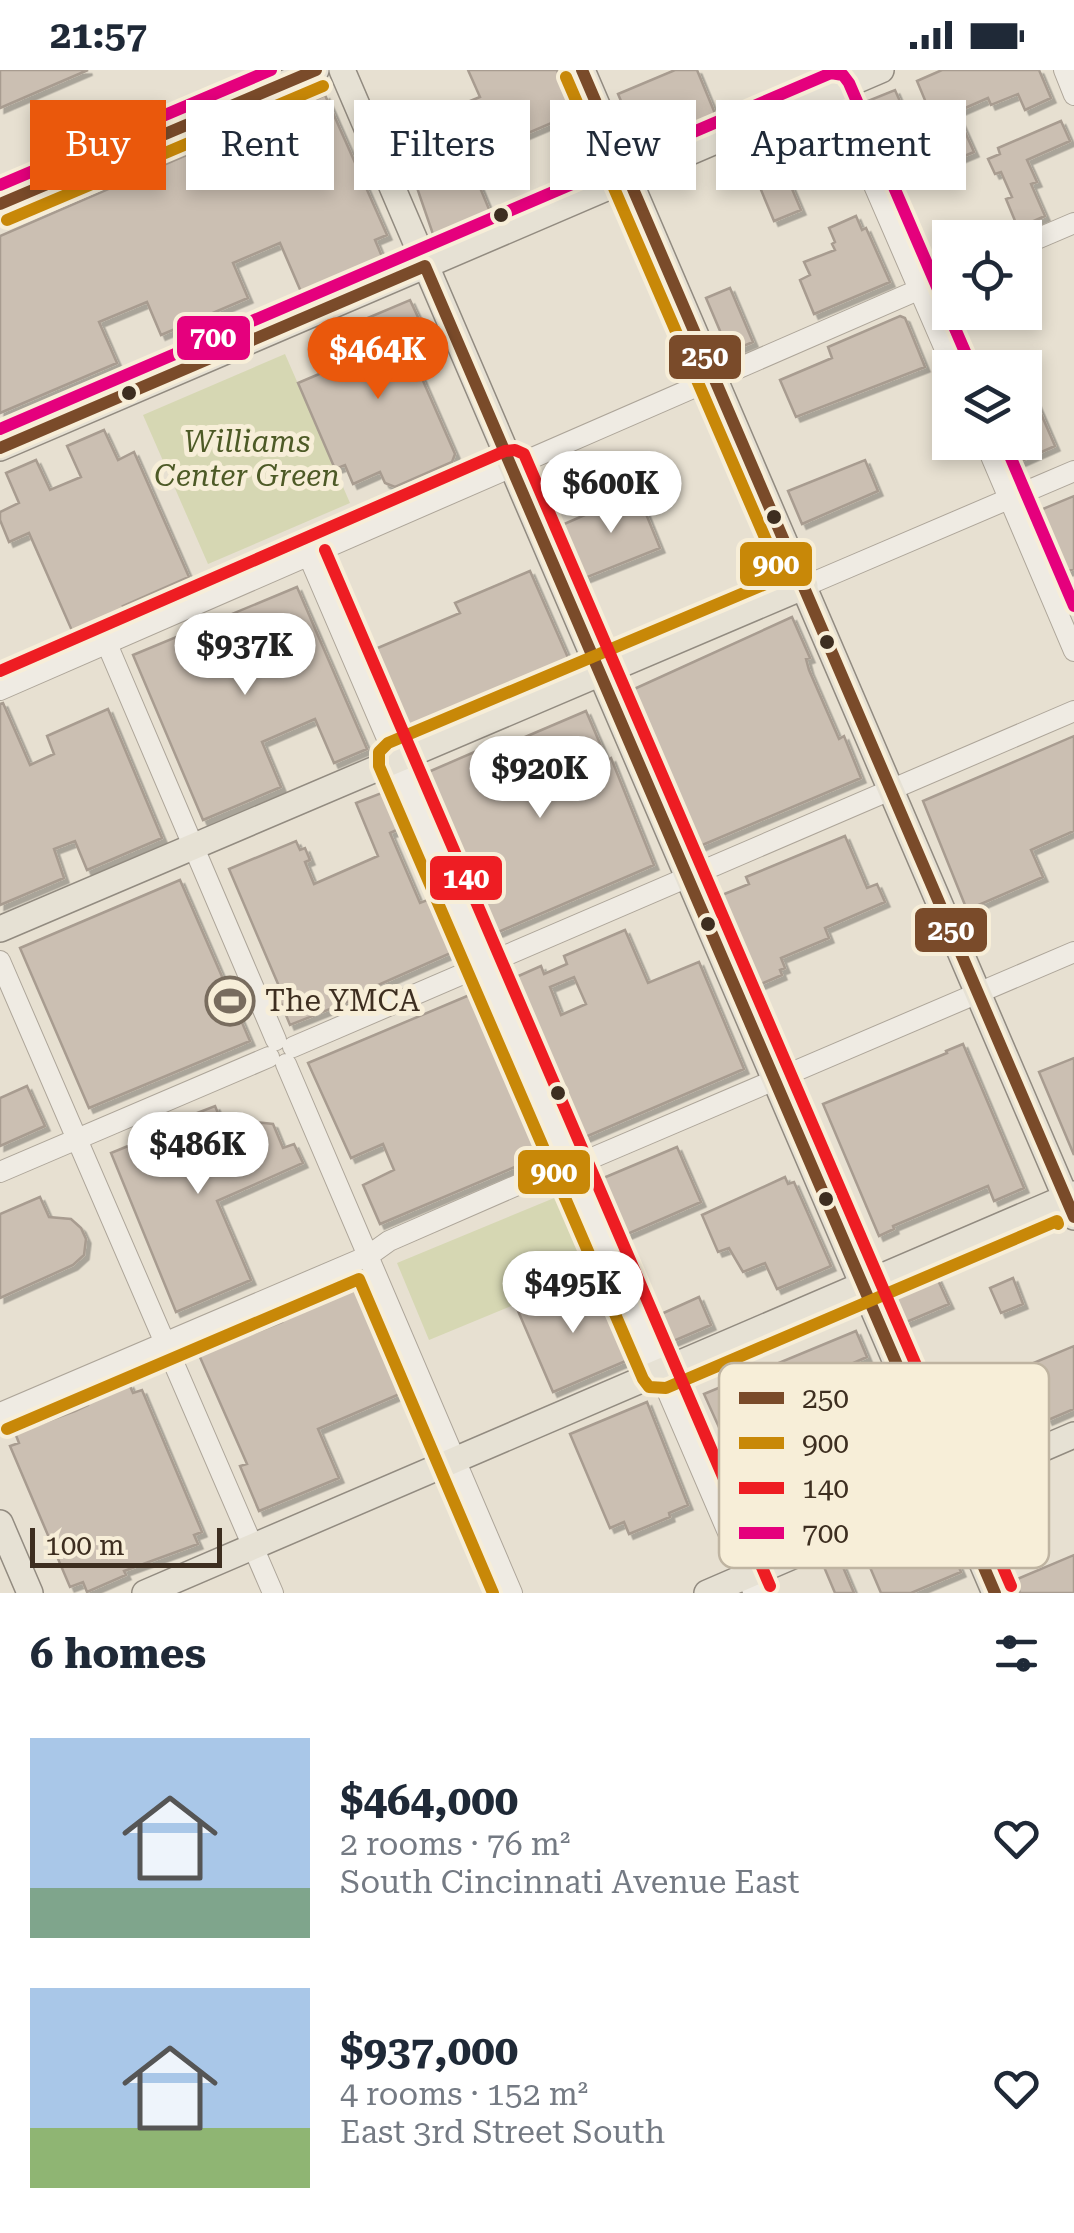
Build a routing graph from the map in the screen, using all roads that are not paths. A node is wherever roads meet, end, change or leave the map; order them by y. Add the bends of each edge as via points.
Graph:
1 (316, 70) edge
2 (342, 70) edge
3 (582, 70) edge
4 (881, 70) edge
5 (1064, 70) edge
6 (829, 80) edge
7 (1074, 95) edge
8 (595, 100) edge
9 (696, 145) edge
10 (600, 190) edge
11 (633, 190) edge
12 (0, 204) edge
13 (1074, 223) edge
14 (1042, 237) edge
15 (425, 266) junction
16 (932, 284) edge
17 (919, 290) junction
18 (945, 350) edge
19 (714, 378) junction
20 (3, 447) edge
21 (993, 460) edge
22 (512, 468) junction
23 (1074, 471) edge
24 (1009, 499) junction
25 (309, 557) junction
26 (805, 586) junction
27 (107, 644) junction
28 (1074, 651) edge
29 (600, 672) junction
30 (0, 690) edge
31 (1074, 711) edge
32 (395, 759) junction
33 (891, 790) junction
34 (191, 847) junction
35 (688, 877) junction
36 (0, 929) edge
37 (1074, 952) edge
38 (0, 961) edge
39 (483, 964) junction
40 (978, 993) junction
41 (281, 1052) junction
42 (775, 1080) junction
43 (76, 1140) junction
44 (571, 1167) junction
45 (0, 1172) edge
46 (1071, 1203) edge
47 (368, 1256) junction
48 (864, 1284) junction
49 (166, 1343) junction
50 (897, 1363) edge
51 (659, 1372) junction
52 (0, 1413) edge
53 (1074, 1435) edge
54 (1049, 1446) edge
55 (455, 1460) junction
56 (719, 1512) edge
57 (0, 1523) edge
58 (254, 1548) junction
59 (783, 1568) edge
60 (984, 1568) edge
61 (750, 1584) edge
62 (30, 1593) edge
63 (146, 1593) edge
64 (273, 1593) edge
65 (512, 1593) edge
66 (706, 1593) edge
67 (995, 1593) edge

1 - 12 main road
2 - 15 main road
3 - 8 main road
4 - 6 main road
5 - 7 street
6 - 9 main road
6 - 17 street
10 - 15 main road
11 - 19 main road
13 - 14 street
15 - 20 main road
15 - 22 main road
16 - 17 street
17 - 18 street
17 - 19 street
19 - 22 street
19 - 26 main road
21 - 24 street
22 - 25 street
22 - 29 main road
23 - 24 street
24 - 26 street
24 - 28 street
25 - 27 street
25 - 32 street
26 - 29 main road
26 - 33 main road
27 - 30 street
27 - 34 street
29 - 32 main road
29 - 35 main road
31 - 33 street
32 - 34 main road
32 - 39 street
33 - 35 street
33 - 40 main road
34 - 36 main road
34 - 41 street
35 - 39 street
35 - 42 main road
37 - 40 street
38 - 43 street
39 - 41 street
39 - 44 street
40 - 42 street
40 - 46 main road
41 - 43 street
41 - 47 street
42 - 44 street
42 - 48 main road
43 - 45 street
43 - 49 street
44 - 47 street via 521,1197 393,1252
44 - 51 street
46 - 48 main road
47 - 49 street
47 - 55 street
48 - 50 main road
48 - 51 main road
49 - 52 street
49 - 58 street
51 - 55 main road
51 - 56 street
53 - 54 main road
55 - 58 main road
55 - 65 street
57 - 62 main road
58 - 63 main road
58 - 64 street
59 - 61 main road
60 - 67 main road
61 - 66 main road

